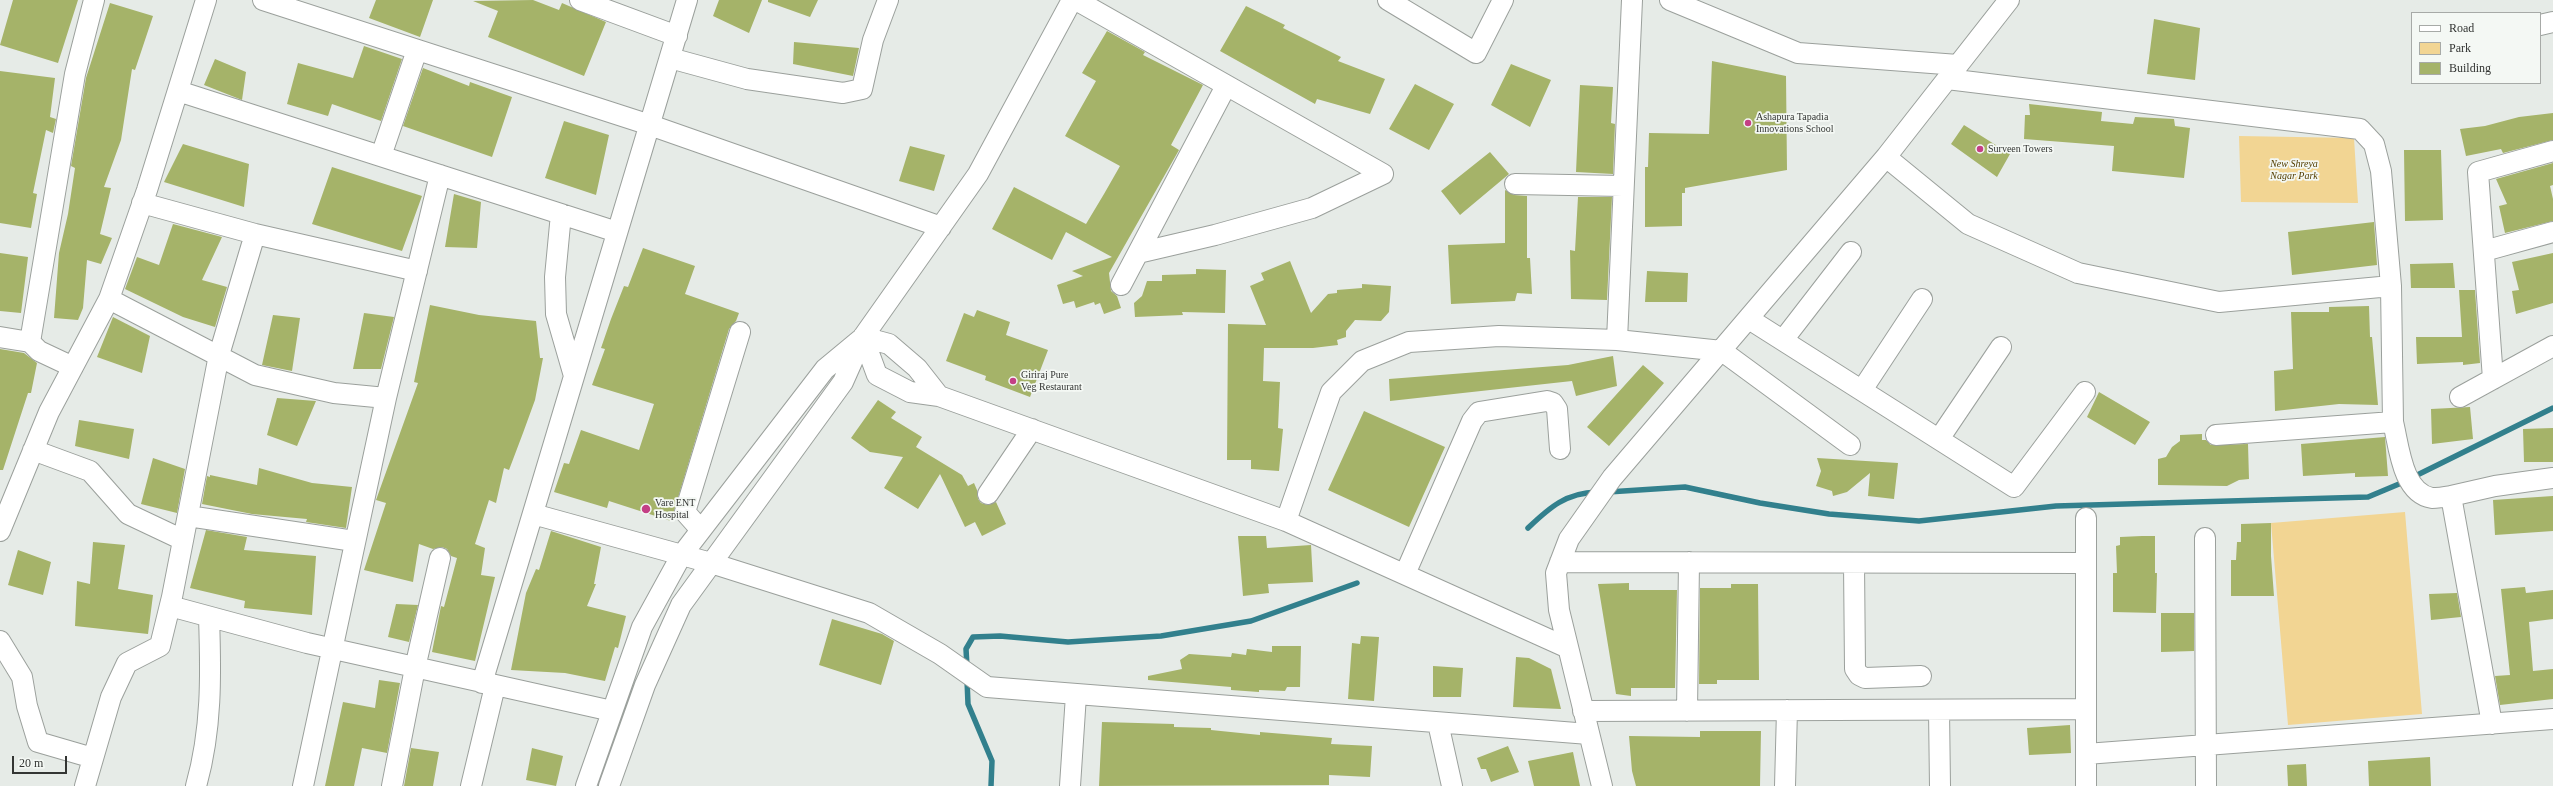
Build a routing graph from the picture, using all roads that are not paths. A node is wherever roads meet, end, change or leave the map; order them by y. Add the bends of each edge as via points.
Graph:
1 (94, 0) edge
2 (206, 0) edge
3 (263, 0) edge
4 (580, 0) edge
5 (687, 0) edge
6 (888, 0) edge
7 (1072, 0) edge
8 (1076, 0) edge
9 (1388, 0) edge
10 (1503, 0) edge
11 (1632, 0) edge
12 (1670, 0) edge
13 (2010, 0) edge
14 (2553, 22) edge
15 (2541, 25) edge
16 (676, 36) junction
17 (417, 50) junction
18 (670, 58) junction
19 (1953, 72) junction
20 (1226, 86) junction
21 (178, 91) junction
22 (650, 125) junction
23 (2553, 151) edge
24 (381, 156) junction
25 (1886, 157) junction
26 (440, 175) junction
27 (1515, 184) dead end
28 (1623, 186) junction
29 (142, 202) junction
30 (561, 214) junction
31 (941, 227) junction
32 (617, 232) junction
33 (2553, 232) edge
34 (255, 234) junction
35 (2484, 251) junction
36 (1851, 252) dead end
37 (1138, 253) junction
38 (417, 271) junction
39 (1121, 285) dead end
40 (2391, 286) junction
41 (109, 299) junction
42 (1922, 299) dead end
43 (1749, 319) junction
44 (740, 332) dead end
45 (0, 337) edge
46 (863, 337) junction
47 (1616, 340) junction
48 (1783, 340) junction
49 (30, 342) junction
50 (2553, 346) edge
51 (2001, 347) dead end
52 (1722, 351) junction
53 (219, 355) junction
54 (72, 367) junction
55 (574, 376) junction
56 (2493, 379) junction
57 (1862, 390) junction
58 (2085, 392) dead end
59 (939, 396) junction
60 (2460, 397) dead end
61 (386, 398) junction
62 (2393, 422) junction
63 (1032, 429) junction
64 (2216, 435) dead end
65 (1939, 440) junction
66 (1850, 445) dead end
67 (1560, 449) dead end
68 (33, 450) junction
69 (2553, 478) edge
70 (988, 494) dead end
71 (2451, 496) junction
72 (533, 514) junction
73 (188, 516) junction
74 (2086, 518) dead end
75 (1286, 520) junction
76 (701, 530) junction
77 (0, 531) edge
78 (2205, 538) dead end
79 (183, 540) junction
80 (354, 541) junction
81 (681, 556) junction
82 (440, 558) dead end
83 (1560, 562) junction
84 (1689, 562) junction
85 (2084, 562) junction
86 (711, 563) junction
87 (1854, 563) junction
88 (1405, 574) junction
89 (170, 606) junction
90 (209, 617) junction
91 (0, 641) edge
92 (331, 648) junction
93 (1568, 648) junction
94 (415, 668) junction
95 (1921, 676) dead end
96 (489, 684) junction
97 (1076, 695) junction
98 (2086, 709) junction
99 (1787, 710) junction
100 (1939, 710) junction
101 (612, 711) junction
102 (1583, 711) junction
103 (1687, 711) junction
104 (2553, 719) edge
105 (1438, 723) junction
106 (2492, 724) junction
107 (1589, 734) junction
108 (2206, 745) junction
109 (2086, 754) junction
110 (93, 758) junction
111 (86, 786) edge
112 (196, 786) edge
113 (303, 786) edge
114 (392, 786) edge
115 (471, 786) edge
116 (586, 786) edge
117 (609, 786) edge
118 (1070, 786) edge
119 (1452, 786) edge
120 (1602, 786) edge
121 (1785, 786) edge
122 (1940, 786) edge
123 (2086, 786) edge
124 (2206, 786) edge

1 - 49 street via 75,74
2 - 21 street
3 - 17 street
4 - 16 street
5 - 16 street
6 - 18 street via 873,40 862,89 843,93 747,79
7 - 31 street via 978,174
8 - 20 street
9 - 10 street via 1476,53
11 - 28 street
12 - 19 street via 1798,53
13 - 19 street
14 - 15 street
16 - 18 street
17 - 22 street
17 - 24 street
18 - 22 street
19 - 25 street
19 - 40 street via 2360,129 2374,144 2381,171
20 - 37 street
20 - 37 street via 1383,174 1312,208
21 - 24 street
21 - 29 street
22 - 31 street
22 - 32 street
23 - 35 street via 2478,172
24 - 26 street
25 - 40 street via 1968,224 2078,273 2219,302
25 - 43 street
26 - 30 street
26 - 38 street
27 - 28 street
28 - 47 street
29 - 34 street
29 - 41 street
30 - 32 street
30 - 55 street via 555,277 556,314
31 - 46 street
32 - 55 street
33 - 35 street
34 - 38 street
34 - 53 street
35 - 56 street
36 - 48 street
37 - 39 street
38 - 61 street
40 - 62 street
41 - 53 street
41 - 54 street
42 - 57 street
43 - 48 street
43 - 52 street
44 - 76 street via 685,512
45 - 49 street
46 - 59 street via 889,344 917,368
46 - 59 street via 877,375 910,392
46 - 76 street via 825,369
46 - 86 street via 843,382
47 - 52 street
47 - 75 street via 1499,336 1409,342 1362,361 1331,392
48 - 57 street
49 - 54 street via 39,352
50 - 56 street
51 - 65 street
52 - 66 street
52 - 83 street via 1612,478 1569,539
53 - 61 street via 256,375 334,394
53 - 73 street
54 - 68 street
55 - 72 street
56 - 60 street
57 - 65 street
58 - 65 street via 2014,487
59 - 63 street
61 - 80 street
62 - 64 street
62 - 71 street via 2409,478 2421,494 2433,498
63 - 70 street
63 - 75 street
67 - 88 street via 1557,409 1553,403 1547,401 1479,412 1472,421
68 - 77 street
68 - 79 street via 90,471 128,514
69 - 71 street via 2495,486
71 - 106 street
72 - 81 street
72 - 96 street
73 - 79 street
73 - 80 street
74 - 85 street
75 - 88 street
76 - 81 street
78 - 108 street
79 - 89 street
80 - 92 street
81 - 86 street
81 - 101 street via 642,627
82 - 94 street
83 - 84 street
83 - 93 street via 1556,573 1559,610
84 - 87 street
84 - 103 street
85 - 87 street
85 - 98 street
86 - 97 street via 869,613 940,654 987,687
86 - 117 street via 681,605 645,685
87 - 95 street via 1855,669 1865,678
88 - 93 street
89 - 90 street
89 - 110 street via 160,646 127,663 110,697
90 - 92 street
90 - 112 street via 211,691 203,760
91 - 110 street via 22,677 27,706 38,742
92 - 94 street
92 - 113 street
93 - 102 street
94 - 96 street
94 - 114 street
96 - 101 street
96 - 115 street
97 - 105 street
97 - 118 street
98 - 100 street
98 - 109 street
99 - 100 street
99 - 103 street
99 - 121 street
100 - 122 street
101 - 116 street
102 - 103 street
102 - 107 street
104 - 106 street
105 - 107 street
105 - 119 street
106 - 108 street
107 - 120 street
108 - 109 street
108 - 124 street
109 - 123 street
110 - 111 street

